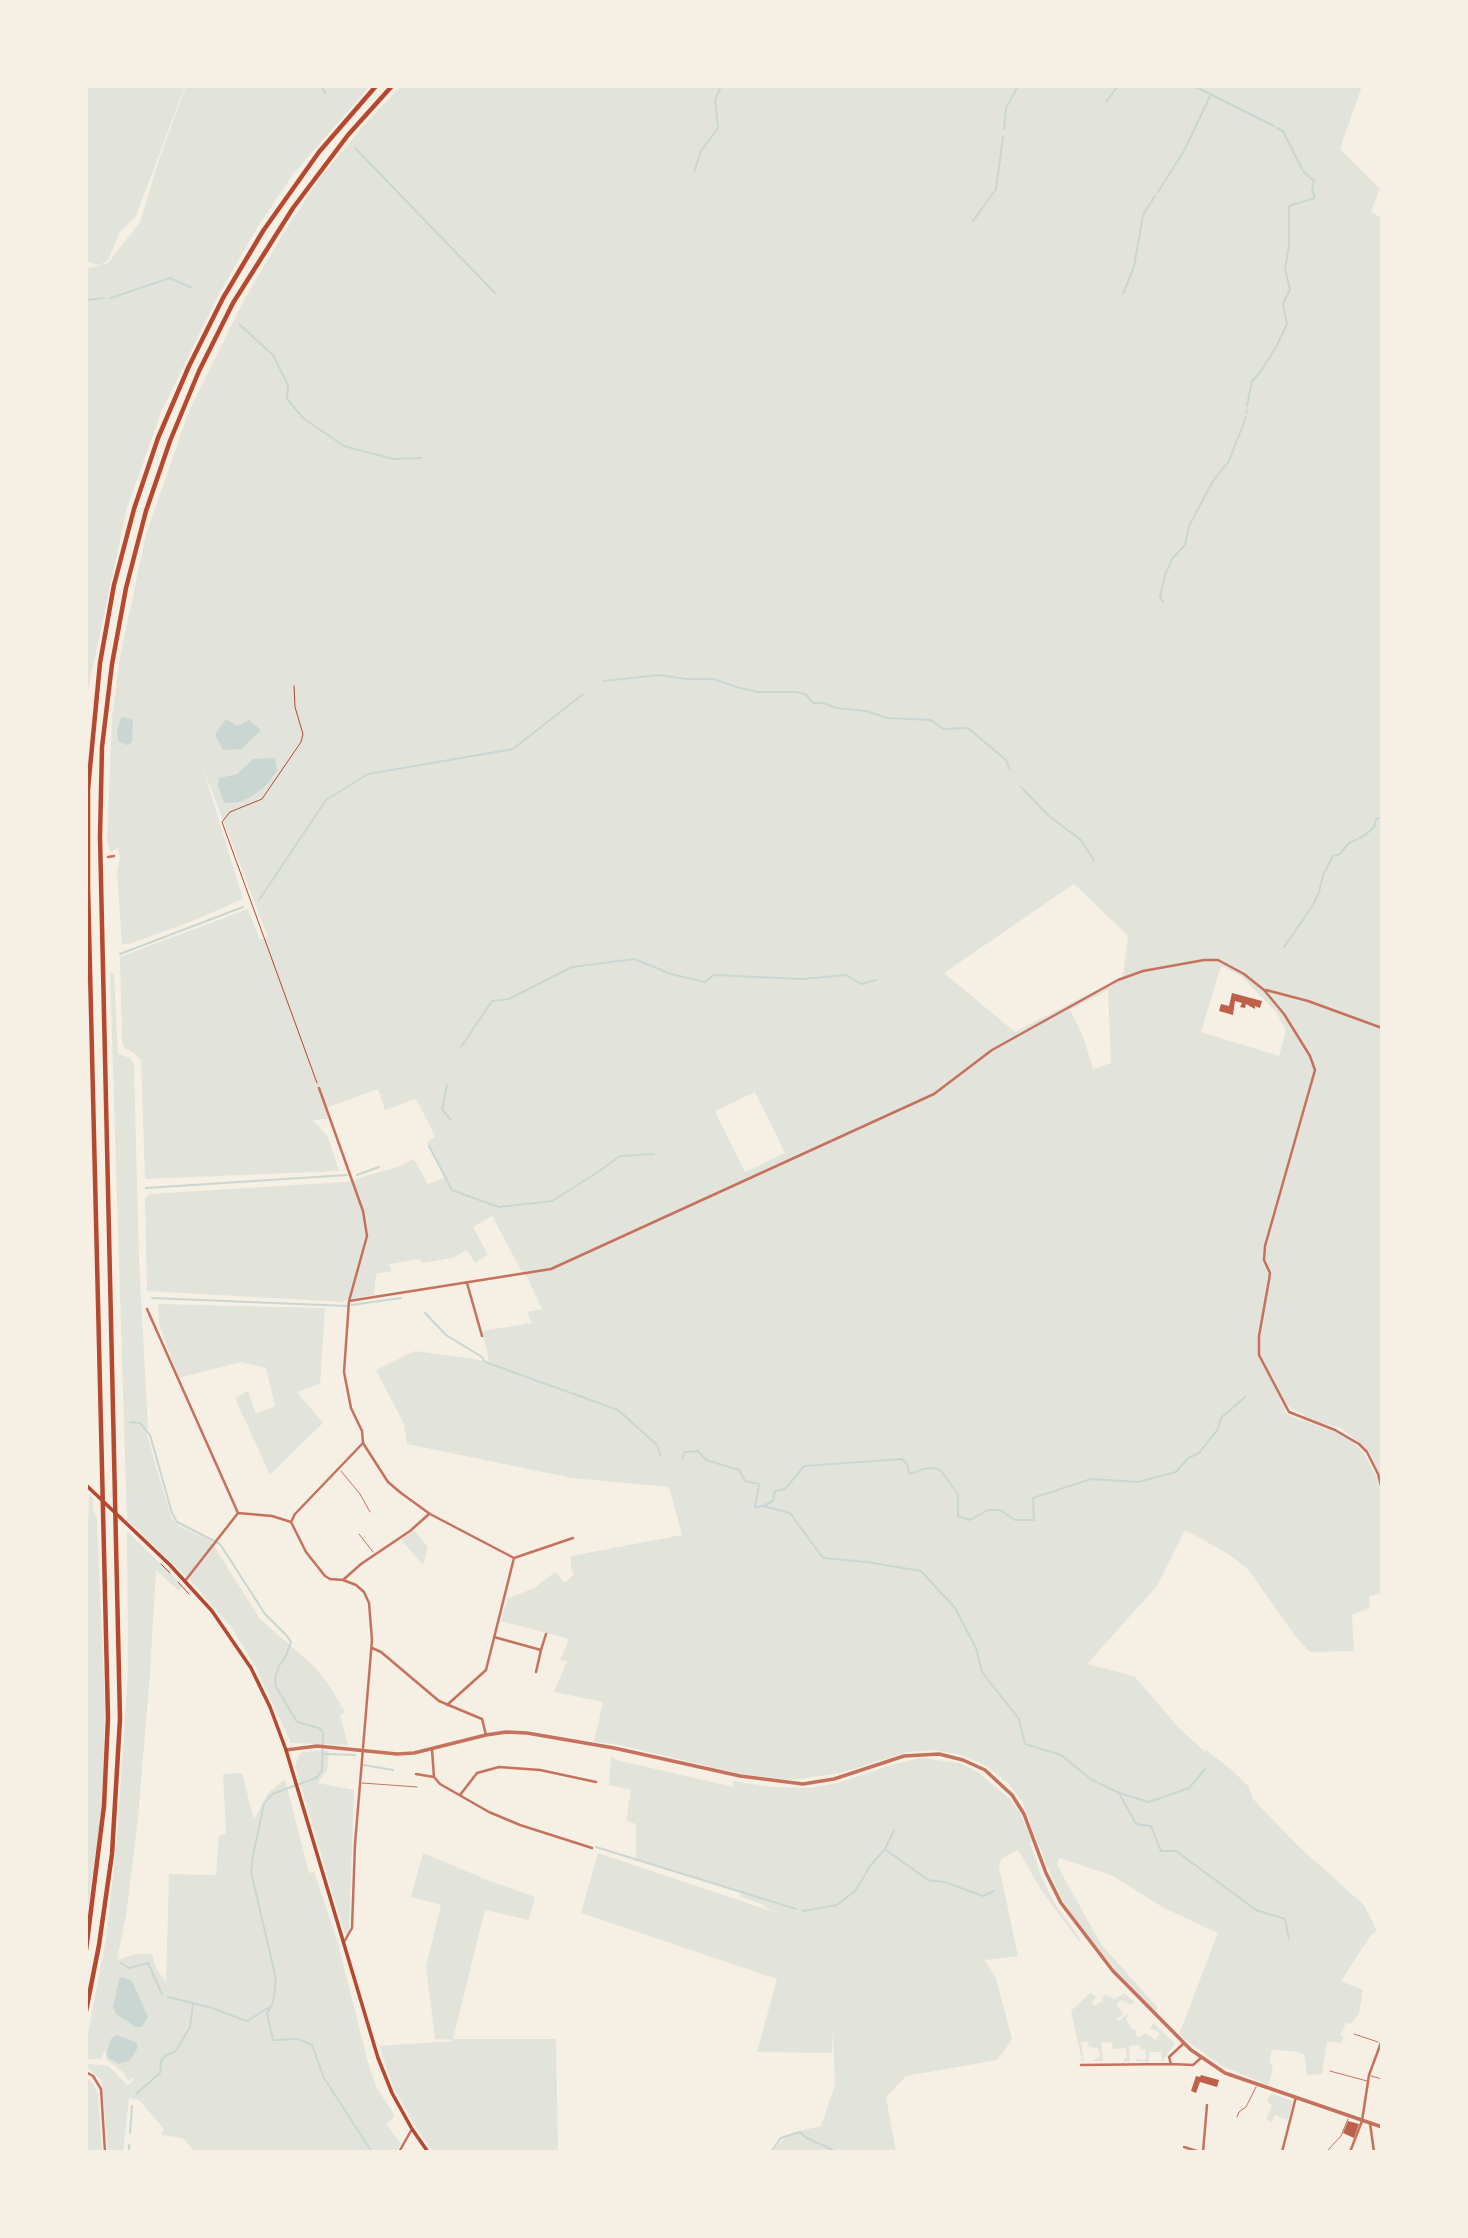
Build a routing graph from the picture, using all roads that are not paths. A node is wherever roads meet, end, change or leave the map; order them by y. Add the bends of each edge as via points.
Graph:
1 (376, 86) edge
2 (392, 86) edge
3 (114, 856) dead end
4 (108, 857) dead end
5 (1264, 990) junction
6 (1382, 1028) edge
7 (320, 1088) road end
8 (467, 1283) junction
9 (349, 1301) junction
10 (147, 1309) dead end
11 (482, 1336) dead end
12 (363, 1443) junction
13 (339, 1469) junction
14 (86, 1485) edge
15 (1382, 1490) edge
16 (370, 1512) dead end
17 (238, 1513) junction
18 (430, 1514) junction
19 (291, 1522) junction
20 (359, 1534) dead end
21 (573, 1538) dead end
22 (375, 1554) junction
23 (514, 1558) junction
24 (343, 1580) junction
25 (185, 1581) junction
26 (546, 1634) dead end
27 (494, 1637) junction
28 (372, 1648) junction
29 (541, 1650) junction
30 (536, 1672) dead end
31 (447, 1705) junction
32 (486, 1735) junction
33 (286, 1750) junction
34 (362, 1750) junction
35 (432, 1750) junction
36 (416, 1774) dead end
37 (434, 1777) junction
38 (596, 1782) dead end
39 (360, 1783) junction
40 (416, 1787) dead end
41 (460, 1795) junction
42 (592, 1848) dead end
43 (344, 1942) junction
44 (86, 1950) edge
45 (86, 2011) edge
46 (1354, 2034) dead end
47 (1382, 2042) edge
48 (1184, 2043) junction
49 (1201, 2058) junction
50 (1171, 2064) junction
51 (1081, 2065) dead end
52 (1329, 2071) dead end
53 (86, 2072) edge
54 (1369, 2076) junction
55 (1382, 2078) edge
56 (1368, 2081) junction
57 (1257, 2085) junction
58 (1296, 2097) junction
59 (1207, 2105) dead end
60 (1237, 2117) dead end
61 (1349, 2117) junction
62 (1362, 2121) junction
63 (1370, 2123) junction
64 (1382, 2127) edge
65 (412, 2129) junction
66 (1184, 2147) dead end
67 (1328, 2150) dead end
68 (105, 2152) edge
69 (399, 2152) edge
70 (428, 2152) edge
71 (1201, 2152) edge
72 (1282, 2152) edge
73 (1350, 2152) edge
74 (1374, 2152) edge

1 - 44 highway via 283,201 208,326 145,474 106,626 90,748 88,837 107,1767
2 - 45 highway via 293,208 219,331 156,477 117,629 102,747 100,838 120,1719 116,1808
3 - 4 street
5 - 6 street
5 - 8 street via 1218,960 1143,971 1118,980 992,1049 934,1094 551,1269
5 - 15 street via 1284,1013 1315,1070 1265,1246 1264,1260 1270,1273 1259,1355 1289,1412 1359,1444 1367,1452
7 - 9 street via 363,1211 367,1236
8 - 9 street
8 - 11 street
9 - 12 street via 344,1372
10 - 17 street
12 - 13 street
12 - 18 street via 388,1482
13 - 16 lane
13 - 19 street
14 - 25 main road
17 - 19 street
17 - 25 street
18 - 22 street
18 - 23 street
19 - 24 street via 325,1576
20 - 22 lane
21 - 23 street
22 - 24 street
23 - 27 street
24 - 28 street via 364,1592 369,1603
25 - 33 main road via 227,1630 251,1668
26 - 29 street
27 - 29 street
27 - 31 street via 486,1670
28 - 31 street
28 - 34 street
29 - 30 street
31 - 32 street via 482,1719
32 - 35 street
32 - 48 street via 527,1732 792,1784 834,1779 915,1754 939,1754 977,1766 1019,1804 1061,1903 1113,1971
33 - 34 street via 317,1746
33 - 43 main road
34 - 35 street via 397,1754
34 - 39 street
35 - 37 street
36 - 37 street
37 - 41 street
38 - 41 street via 499,1767 477,1773
39 - 40 lane
39 - 43 street via 352,1928
41 - 42 street via 520,1825
43 - 65 main road via 378,2058
46 - 47 lane
47 - 54 street
48 - 49 street
48 - 50 street via 1169,2057
49 - 50 street via 1193,2065
49 - 57 street
50 - 51 street
52 - 56 lane
53 - 68 street via 101,2089
54 - 55 lane
54 - 56 street
56 - 62 street
57 - 58 street
57 - 60 lane
58 - 61 street
58 - 72 street
59 - 71 street
61 - 62 street
61 - 67 lane
62 - 63 street
62 - 73 street
63 - 64 street
63 - 74 street
65 - 69 street
65 - 70 main road
66 - 71 street

